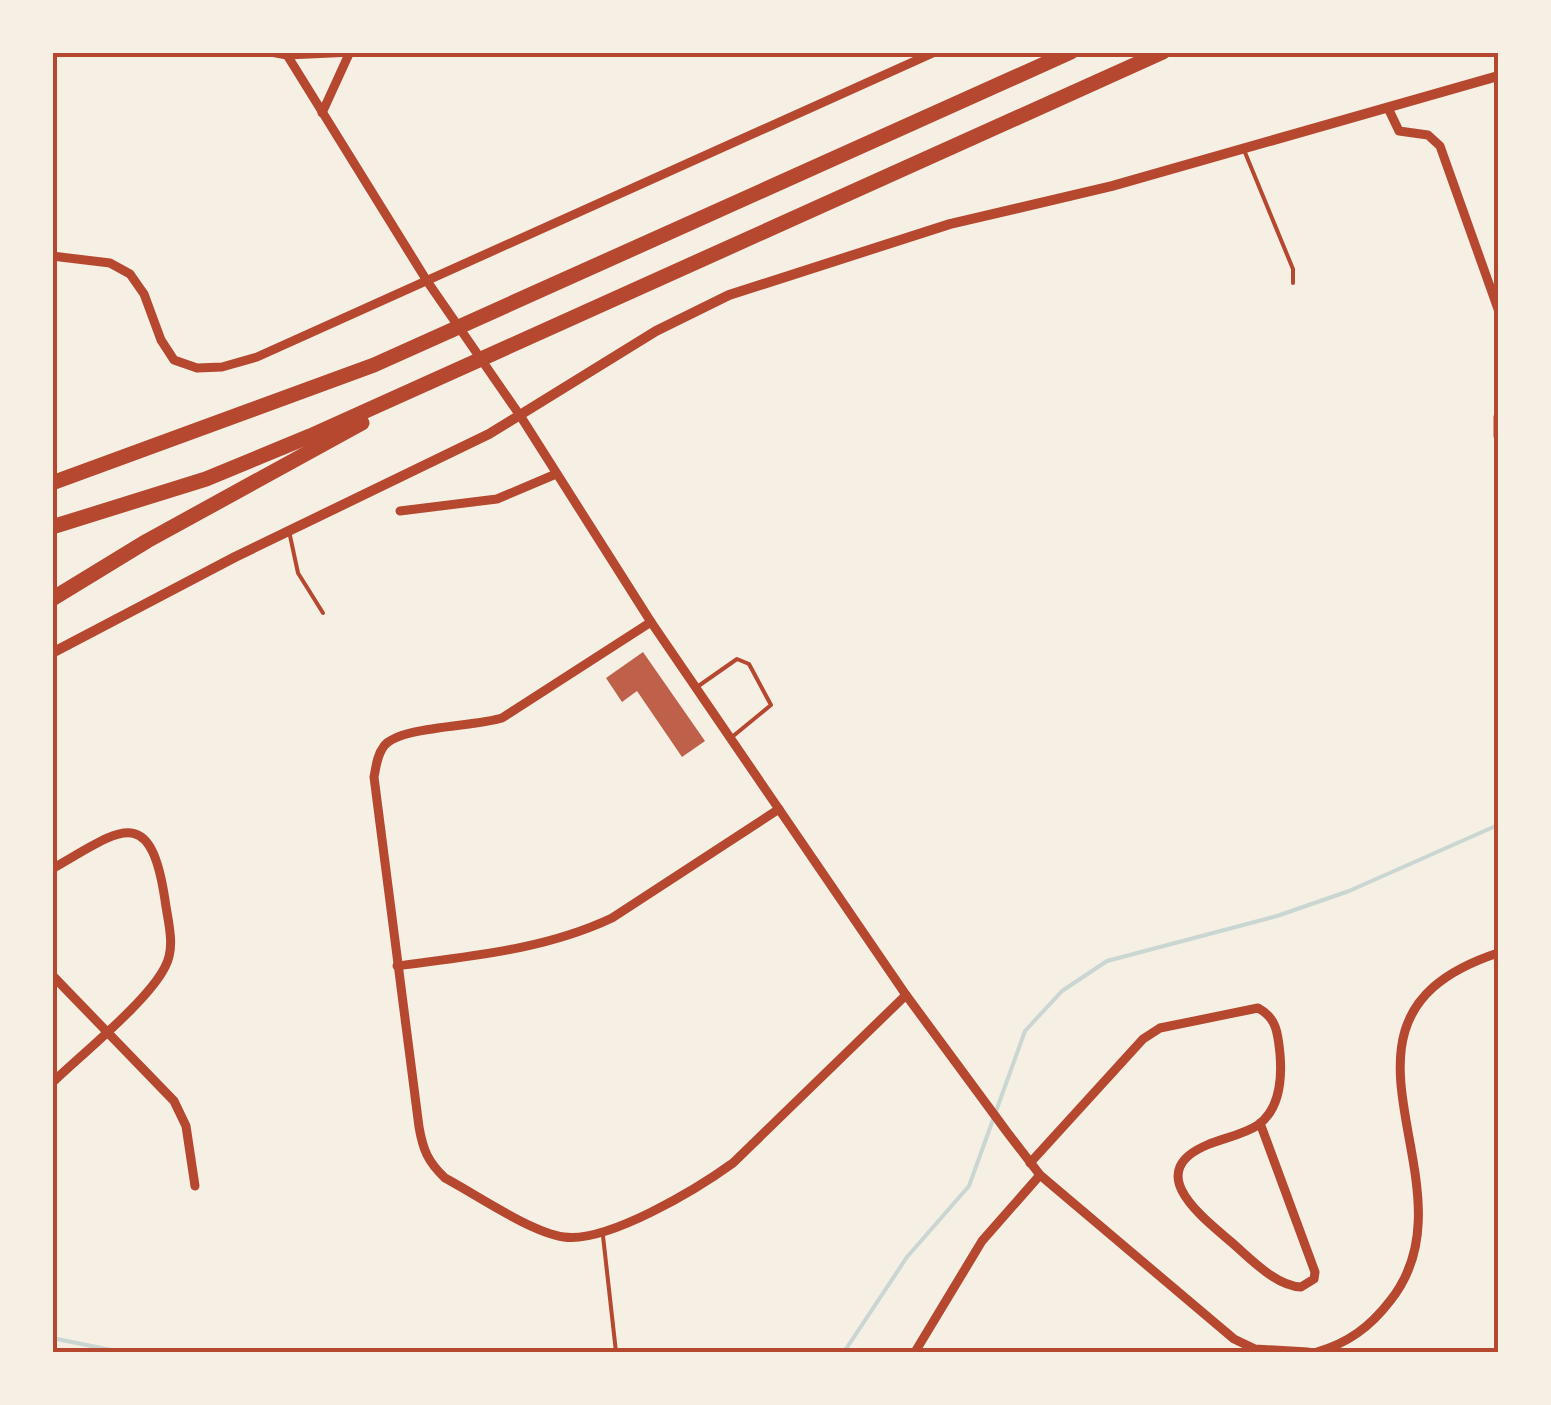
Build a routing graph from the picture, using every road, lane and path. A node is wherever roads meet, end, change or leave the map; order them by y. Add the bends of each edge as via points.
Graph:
1 (935, 52) edge
2 (1072, 52) edge
3 (1163, 52) edge
4 (351, 53) edge
5 (279, 54) edge
6 (1498, 76) edge
7 (1388, 108) junction
8 (322, 113) junction
9 (1244, 150) junction
10 (52, 256) edge
11 (427, 282) junction
12 (1293, 283) dead end
13 (1498, 310) edge
14 (426, 386) junction
15 (521, 417) junction
16 (1498, 417) edge
17 (1498, 436) edge
18 (86, 473) junction
19 (52, 474) edge
20 (556, 474) junction
21 (52, 483) edge
22 (400, 511) dead end
23 (52, 527) edge
24 (289, 531) junction
25 (52, 599) edge
26 (324, 613) dead end
27 (651, 622) junction
28 (52, 653) edge
29 (697, 687) junction
30 (730, 738) junction
31 (779, 810) junction
32 (52, 870) edge
33 (1498, 953) edge
34 (396, 966) junction
35 (52, 975) edge
36 (906, 995) junction
37 (106, 1030) junction
38 (52, 1082) edge
39 (1260, 1124) junction
40 (1030, 1163) junction
41 (1040, 1175) junction
42 (195, 1186) dead end
43 (603, 1231) junction
44 (616, 1352) edge
45 (915, 1352) edge
46 (1308, 1352) edge
47 (1317, 1352) edge

1 - 11 street
2 - 18 highway via 438,336 288,400
3 - 14 highway
4 - 5 street
4 - 8 street
5 - 8 street
6 - 7 street
7 - 9 street
7 - 13 street via 1400,131 1428,135 1440,146
8 - 11 street
9 - 12 lane
9 - 15 street via 950,224 729,295 656,331
10 - 11 street via 110,263 130,274 170,354 197,368 257,357
11 - 15 street
14 - 23 highway via 206,479
14 - 25 highway
15 - 20 street
15 - 24 street
16 - 17 street
18 - 19 highway
18 - 21 highway
20 - 22 street via 497,499
20 - 27 street
24 - 26 lane via 298,573
24 - 28 street
27 - 29 street
27 - 34 street via 502,718 401,735 384,747 374,777
29 - 30 street
29 - 30 lane via 737,660 749,664 771,705
30 - 31 street
31 - 34 street via 582,932 501,952
31 - 36 street
32 - 37 street via 98,842 130,833 148,840 157,854 170,956 158,980
33 - 47 street via 1448,976 1408,1022 1398,1072 1418,1196 1414,1262 1360,1333
34 - 43 street via 419,1128 432,1166 560,1237
35 - 37 street
36 - 40 street
36 - 43 street via 733,1164
37 - 38 street
37 - 42 street via 180,1112
39 - 39 street via 1314,1272 1301,1287 1263,1269 1196,1212 1178,1185 1188,1156
39 - 40 street via 1280,1083 1277,1031 1264,1011 1248,1008 1160,1028 1143,1039
40 - 41 street
41 - 45 street via 982,1240
41 - 46 street via 1234,1339 1255,1349
43 - 44 lane

